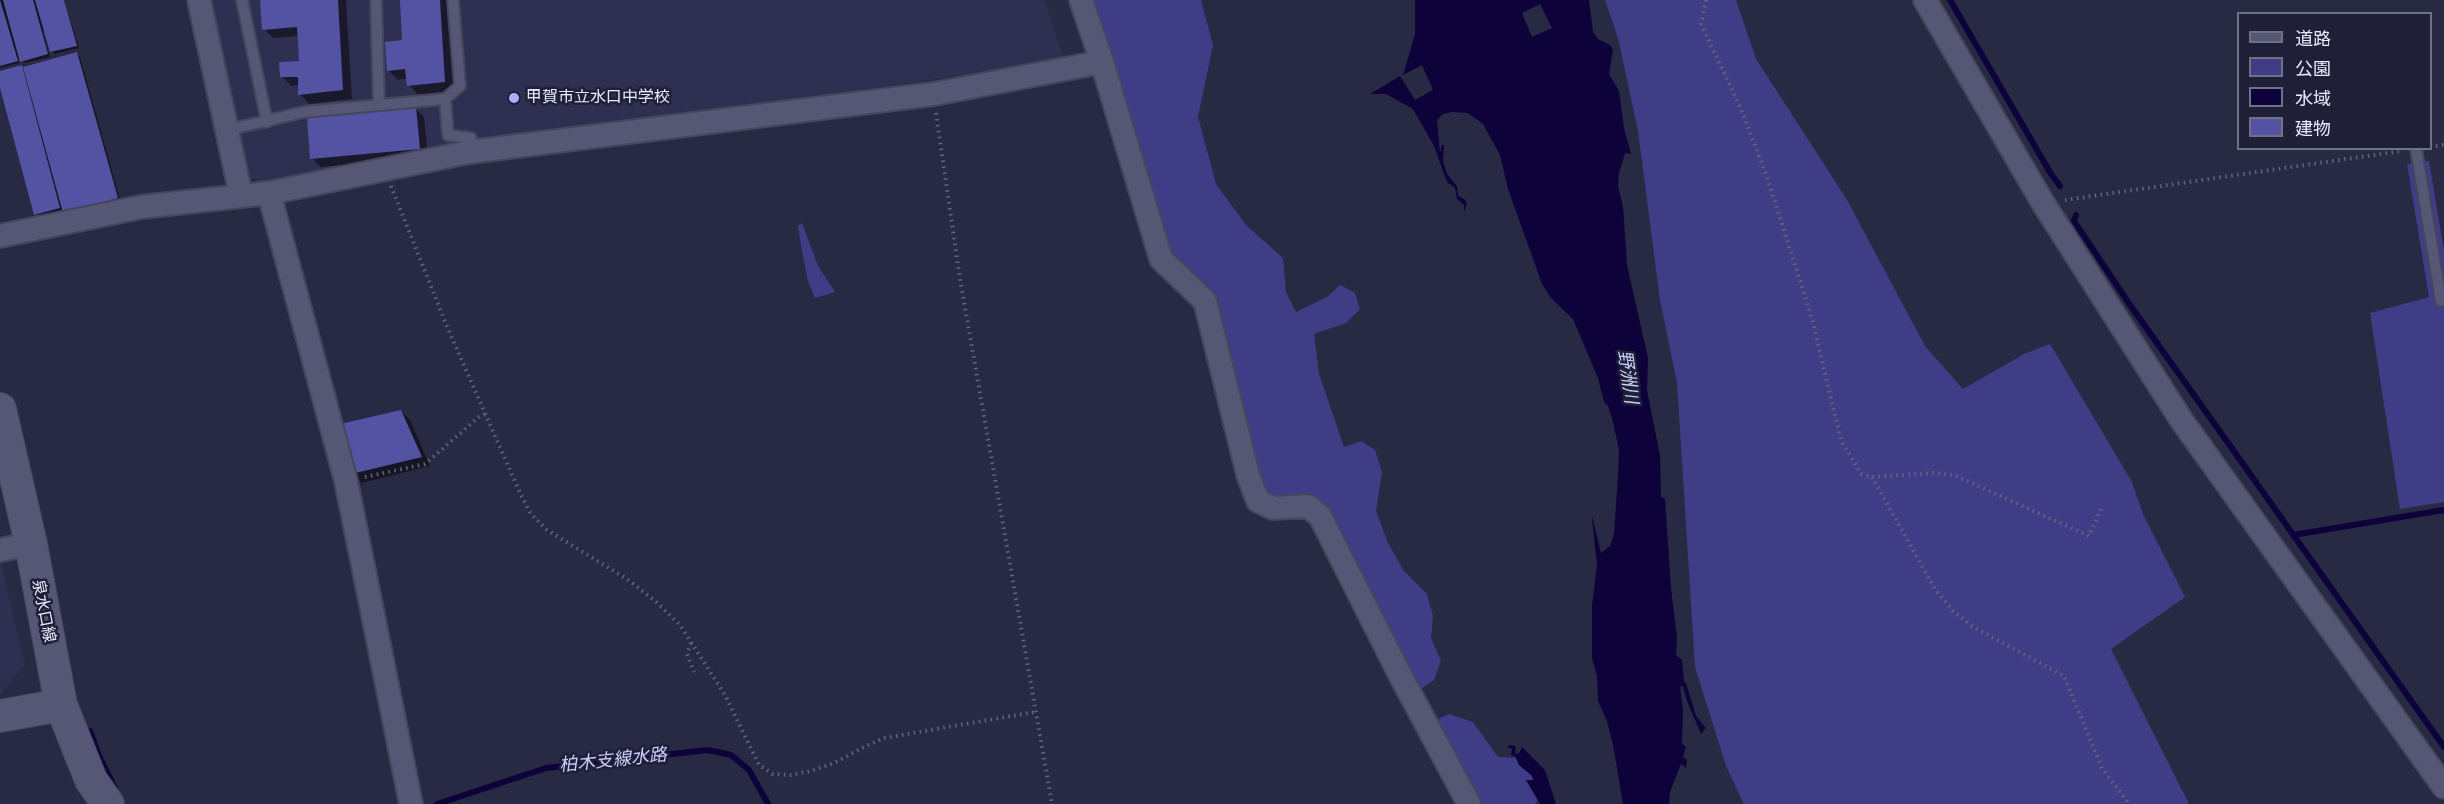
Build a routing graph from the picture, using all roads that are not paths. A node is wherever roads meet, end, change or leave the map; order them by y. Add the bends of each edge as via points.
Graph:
1 (199, 0) edge
2 (242, 0) edge
3 (376, 0) edge
4 (453, 0) edge
5 (1081, 0) edge
6 (1925, 0) edge
7 (1102, 62) junction
8 (445, 99) junction
9 (379, 105) junction
10 (267, 122) junction
11 (227, 130) junction
12 (471, 138) dead end
13 (2416, 150) edge
14 (269, 193) junction
15 (241, 196) junction
16 (0, 236) edge
17 (2441, 301) dead end
18 (0, 409) edge
19 (31, 544) junction
20 (0, 550) edge
21 (61, 705) junction
22 (0, 717) edge
23 (2444, 787) edge
24 (108, 804) edge
25 (411, 804) edge
26 (1469, 804) edge

1 - 11 street
2 - 10 lane
3 - 9 lane
4 - 8 lane via 460,86
5 - 7 street
6 - 23 street via 2043,203 2182,421
7 - 14 street via 934,94 468,152
7 - 26 street via 1161,259 1205,301 1258,501 1273,508 1308,506 1320,516
8 - 9 lane
8 - 12 lane via 448,135
9 - 10 lane via 304,112
10 - 11 lane
11 - 15 street
13 - 17 lane
14 - 15 street
14 - 25 street via 346,481
15 - 16 street via 141,207
18 - 19 main road, 泉水口線
19 - 20 street
19 - 21 main road, 泉水口線
21 - 22 main road
21 - 24 main road, 泉水口線 via 91,780

